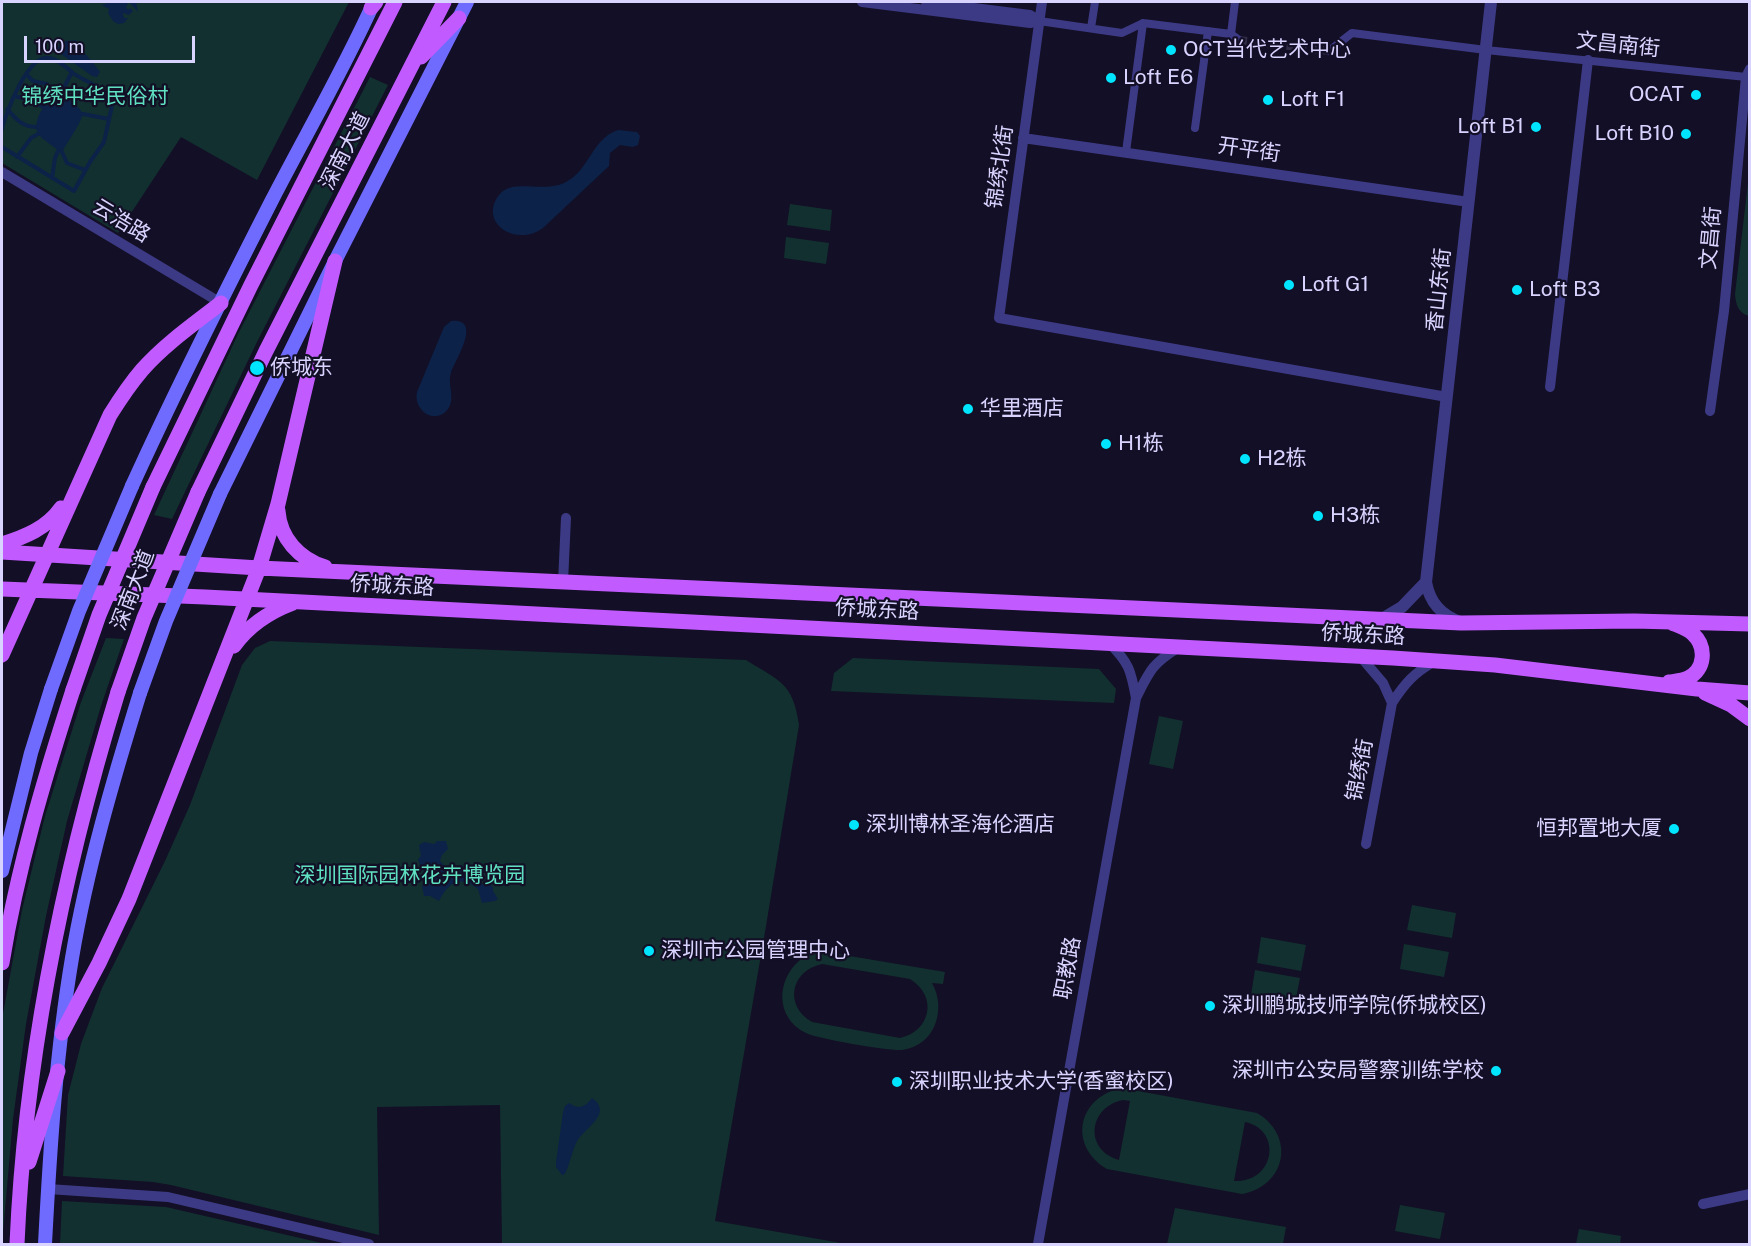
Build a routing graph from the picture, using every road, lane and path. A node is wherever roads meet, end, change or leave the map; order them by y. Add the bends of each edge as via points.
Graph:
1 (394, 2) edge
2 (444, 2) edge
3 (467, 2) edge
4 (862, 2) edge
5 (926, 2) edge
6 (1042, 2) edge
7 (1095, 2) edge
8 (1235, 2) edge
9 (1491, 2) edge
10 (374, 4) edge
11 (459, 18) junction
12 (1039, 21) junction
13 (1143, 23) junction
14 (1091, 28) junction
15 (1208, 31) junction
16 (1231, 34) junction
17 (1239, 40) tunnel mouth
18 (1486, 50) junction
19 (1329, 51) tunnel mouth
20 (1588, 60) junction
21 (411, 68) junction
22 (1748, 73) edge
23 (1195, 128) dead end
24 (1023, 138) junction
25 (1126, 152) junction
26 (2, 172) edge
27 (1469, 202) junction
28 (336, 261) junction
29 (221, 303) junction
30 (1550, 387) dead end
31 (1447, 397) junction
32 (1710, 411) dead end
33 (75, 488) junction
34 (278, 504) junction
35 (566, 518) dead end
36 (2, 544) edge
37 (2, 552) edge
38 (45, 555) junction
39 (259, 568) junction
40 (336, 571) junction
41 (563, 582) junction
42 (1426, 582) junction
43 (2, 589) edge
44 (30, 590) junction
45 (247, 599) junction
46 (298, 602) junction
47 (1382, 619) junction
48 (1668, 621) junction
49 (1748, 622) edge
50 (1461, 623) junction
51 (1109, 643) junction
52 (1180, 647) junction
53 (2, 655) edge
54 (1360, 656) junction
55 (225, 658) junction
56 (1436, 661) junction
57 (1645, 684) junction
58 (1697, 689) junction
59 (1749, 693) edge
60 (1136, 698) junction
61 (1392, 703) junction
62 (1749, 719) edge
63 (1366, 844) dead end
64 (2, 872) edge
65 (2, 963) edge
66 (62, 1033) junction
67 (58, 1071) junction
68 (48, 1189) junction
69 (1749, 1194) edge
70 (19, 1196) junction
71 (1703, 1204) dead end
72 (17, 1245) edge
73 (45, 1245) edge
74 (369, 1245) edge
75 (1038, 1245) edge

1 - 65 main road, 深南大道, bridge via 153,488 99,615 48,767 10,913
2 - 21 main road, 深南大道
3 - 11 main road
4 - 12 street
5 - 12 street via 1030,15
6 - 12 street, 锦绣北街
7 - 14 street
8 - 16 street
9 - 18 street, 香山东街
10 - 29 main road
11 - 21 main road
11 - 28 main road
12 - 14 street
12 - 24 street, 锦绣北街
13 - 14 street via 1122,33
13 - 15 street
13 - 25 street
15 - 16 street
15 - 23 street
16 - 17 street
18 - 19 street, 文昌南街 via 1352,33
18 - 20 street, 文昌南街
18 - 27 street, 香山东街
20 - 22 street, 文昌南街
20 - 30 street
21 - 70 main road, 深南大道, bridge via 198,492 144,618 118,692 78,838 41,1006
22 - 32 street, 文昌街
24 - 25 street, 开平街
24 - 31 street, 锦绣北街 via 999,318
25 - 27 street, 开平街
26 - 29 street, 云浩路
27 - 31 street, 香山东街
28 - 34 main road
28 - 66 main road, bridge via 220,494 140,693 98,841 72,958
29 - 33 main road via 144,368 125,391
29 - 64 main road, bridge via 165,413 79,611 31,753
31 - 42 street, 香山东街
33 - 36 main road via 44,527
33 - 38 main road
34 - 39 main road
34 - 40 main road via 281,528 296,550 318,565
35 - 41 street
37 - 38 main road, 侨城东路
38 - 39 main road, 侨城东路
38 - 44 main road
39 - 40 main road, 侨城东路
39 - 45 main road
40 - 41 main road, 侨城东路
41 - 47 main road, 侨城东路
42 - 47 street via 1402,607
42 - 50 street via 1435,606
43 - 44 main road, 侨城东路
44 - 45 main road, 侨城东路
44 - 53 main road
45 - 46 main road, 侨城东路
45 - 55 main road
46 - 51 main road, 侨城东路
46 - 55 main road via 279,608 250,627
47 - 50 main road, 侨城东路
48 - 49 main road, 侨城东路
48 - 50 main road, 侨城东路
48 - 57 main road via 1695,636 1702,660 1688,678
51 - 52 main road, 侨城东路
51 - 60 street, 职教路 via 1123,656
52 - 54 main road, 侨城东路
52 - 60 street, 职教路 via 1159,660
54 - 56 main road, 侨城东路
54 - 61 street via 1383,683
55 - 66 main road via 129,899
56 - 57 main road, 侨城东路
56 - 61 street, 锦绣街 via 1416,672
57 - 58 main road, 侨城东路
58 - 59 main road, 侨城东路
58 - 62 main road via 1731,705
60 - 75 street, 职教路
61 - 63 street, 锦绣街
66 - 67 main road
67 - 68 main road
67 - 70 main road
68 - 73 main road
68 - 74 street via 168,1197
69 - 71 street
70 - 72 main road, 深南大道

